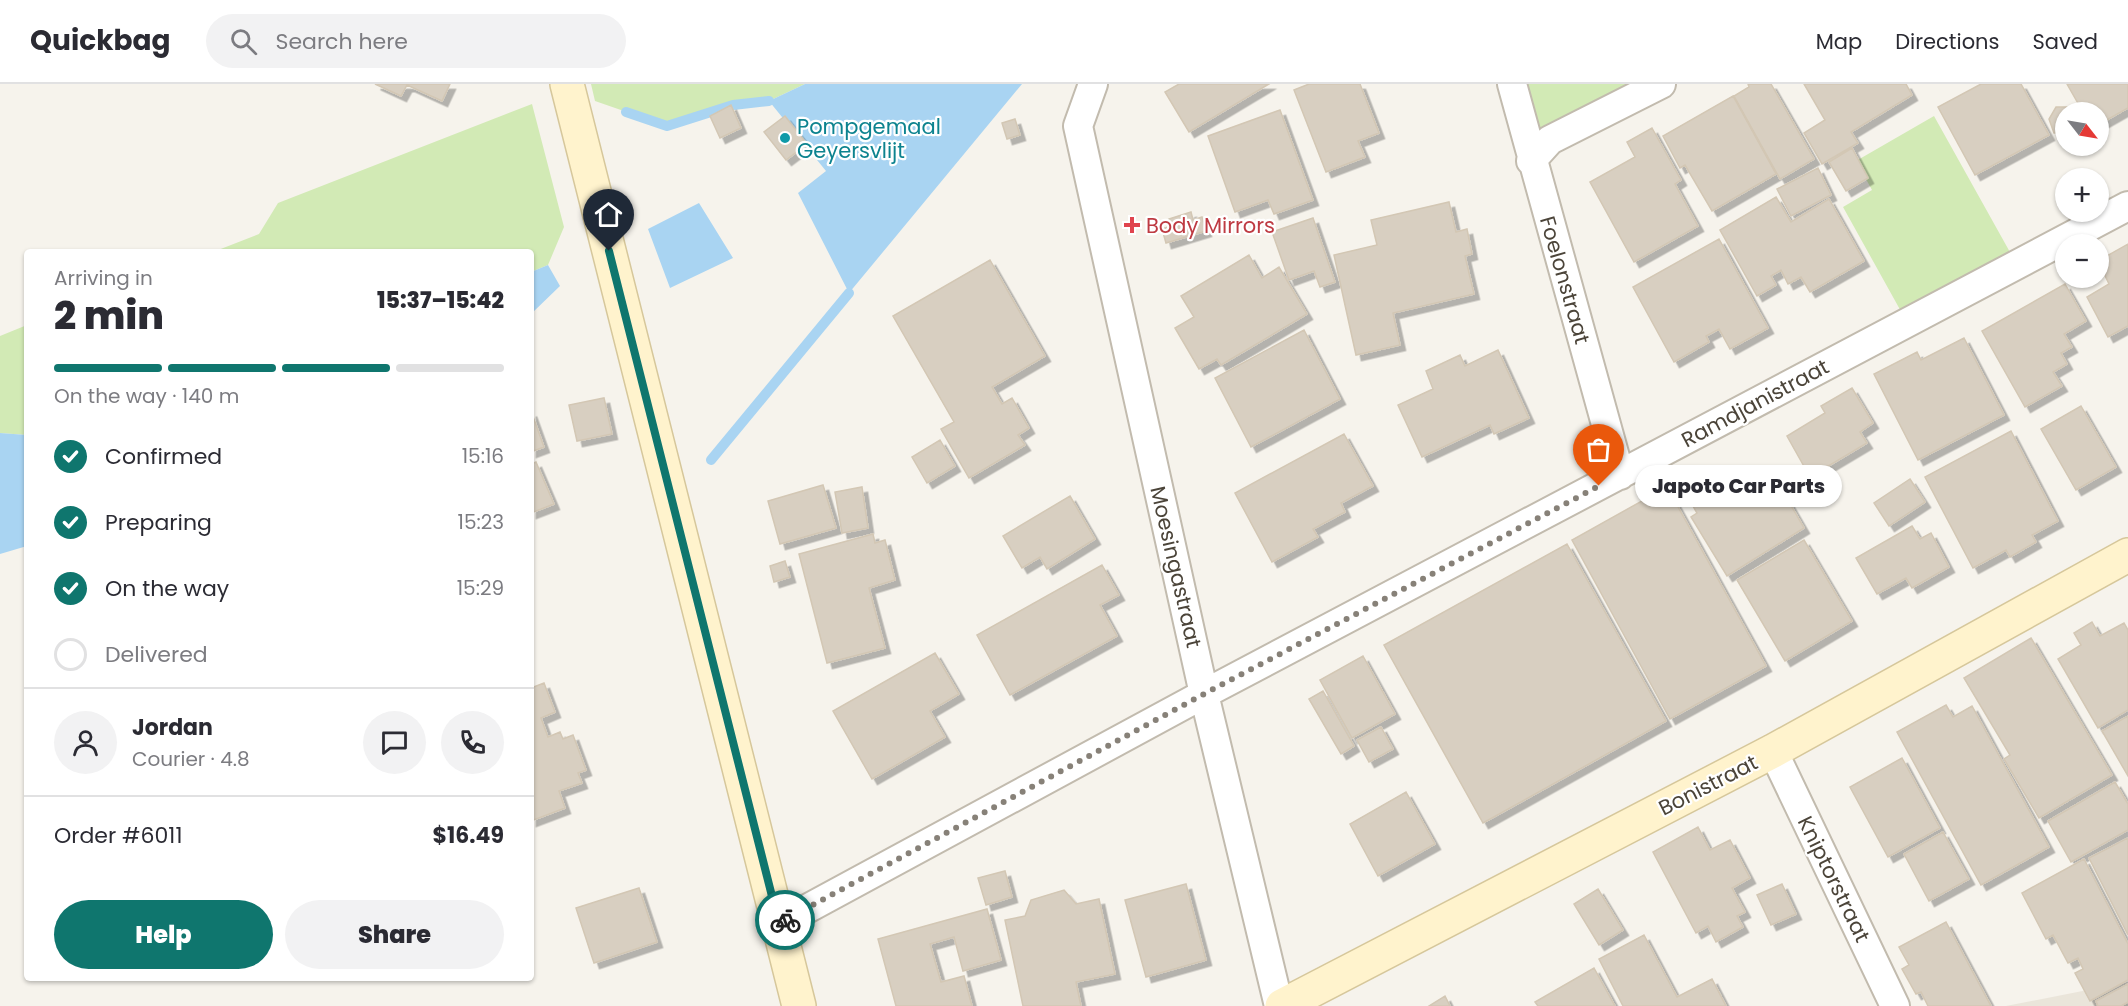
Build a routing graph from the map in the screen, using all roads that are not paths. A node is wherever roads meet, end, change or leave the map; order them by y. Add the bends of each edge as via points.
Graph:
1 (567, 84) edge
2 (1093, 84) edge
3 (1512, 84) edge
4 (1660, 84) edge
5 (1531, 161) junction
6 (2128, 206) edge
7 (1620, 475) junction
8 (2128, 555) edge
9 (1204, 694) junction
10 (1773, 751) junction
11 (779, 924) junction
12 (799, 1006) edge
13 (1280, 1006) edge
14 (1895, 1006) edge

1 - 11 street
2 - 9 street, Moesingastraat via 1078,126
3 - 5 street, Foelonstraat
4 - 5 street via 1550,140
5 - 7 street, Foelonstraat
6 - 7 street, Ramdjanistraat
7 - 9 street, Ramdjanistraat
8 - 10 street, Bonistraat
9 - 11 street, Ramdjanistraat
9 - 13 street, Moesingastraat
10 - 13 street, Bonistraat
10 - 14 street, Kniptorstraat
11 - 12 street

